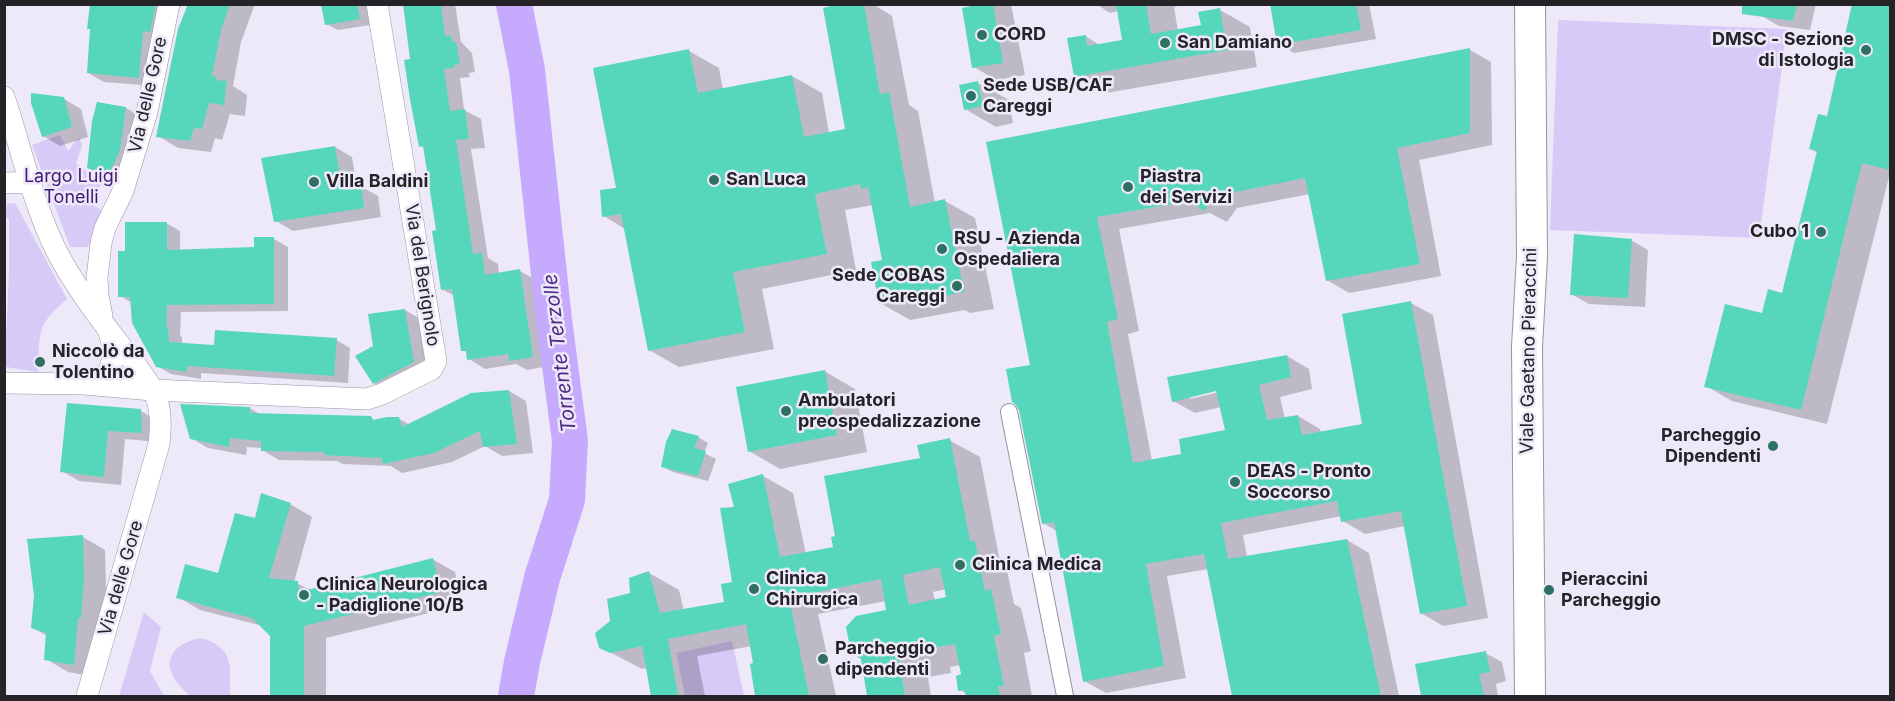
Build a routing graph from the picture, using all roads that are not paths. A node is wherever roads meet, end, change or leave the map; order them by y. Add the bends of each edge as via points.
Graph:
1 (169, 4) edge
2 (377, 4) edge
3 (1530, 4) edge
4 (4, 97) edge
5 (32, 182) junction
6 (4, 183) edge
7 (104, 323) junction
8 (4, 383) edge
9 (89, 384) junction
10 (152, 390) junction
11 (1009, 412) dead end
12 (87, 696) edge
13 (1065, 696) edge
14 (1530, 696) edge

1 - 7 street, Via delle Gore via 144,123 123,191 101,243 97,278
2 - 10 street, Via del Berignolo via 436,361 432,369 367,399
3 - 14 main road, Viale Gaetano Pieraccini
4 - 5 street
5 - 6 street
5 - 7 street via 57,253
7 - 9 street via 112,345 110,369
7 - 10 street, Via delle Gore
8 - 9 street
9 - 10 street
10 - 12 street, Via delle Gore via 159,407 159,444
11 - 13 street

